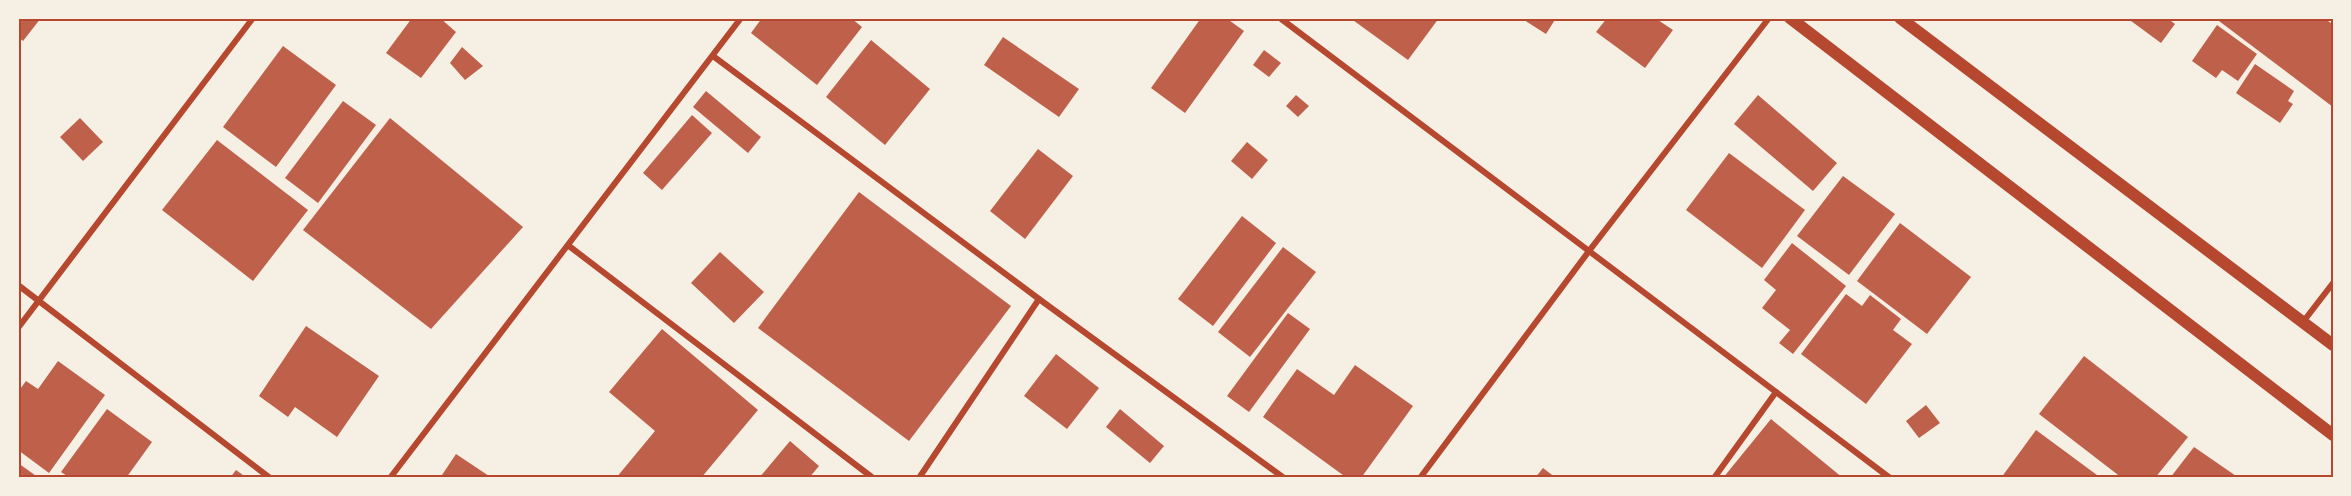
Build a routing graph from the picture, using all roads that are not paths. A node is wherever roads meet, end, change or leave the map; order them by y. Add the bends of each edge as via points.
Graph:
1 (253, 18) edge
2 (741, 18) edge
3 (1280, 18) edge
4 (1768, 18) edge
5 (1790, 18) edge
6 (1900, 18) edge
7 (713, 56) junction
8 (569, 246) junction
9 (1589, 251) junction
10 (2333, 283) edge
11 (18, 285) edge
12 (1039, 299) junction
13 (39, 300) junction
14 (2303, 322) junction
15 (18, 328) edge
16 (2333, 345) edge
17 (1776, 392) junction
18 (2333, 435) edge
19 (270, 478) edge
20 (390, 478) edge
21 (873, 478) edge
22 (919, 478) edge
23 (1284, 478) edge
24 (1420, 478) edge
25 (1714, 478) edge
26 (1890, 478) edge

1 - 13 street
2 - 7 street
3 - 9 street
4 - 9 street
5 - 18 main road
6 - 14 main road
7 - 8 street
7 - 12 street
8 - 20 street
8 - 21 street
9 - 17 street
9 - 24 street
10 - 14 street
11 - 13 street
12 - 22 street
12 - 23 street
13 - 15 street
13 - 19 street
14 - 16 main road
17 - 25 street
17 - 26 street

